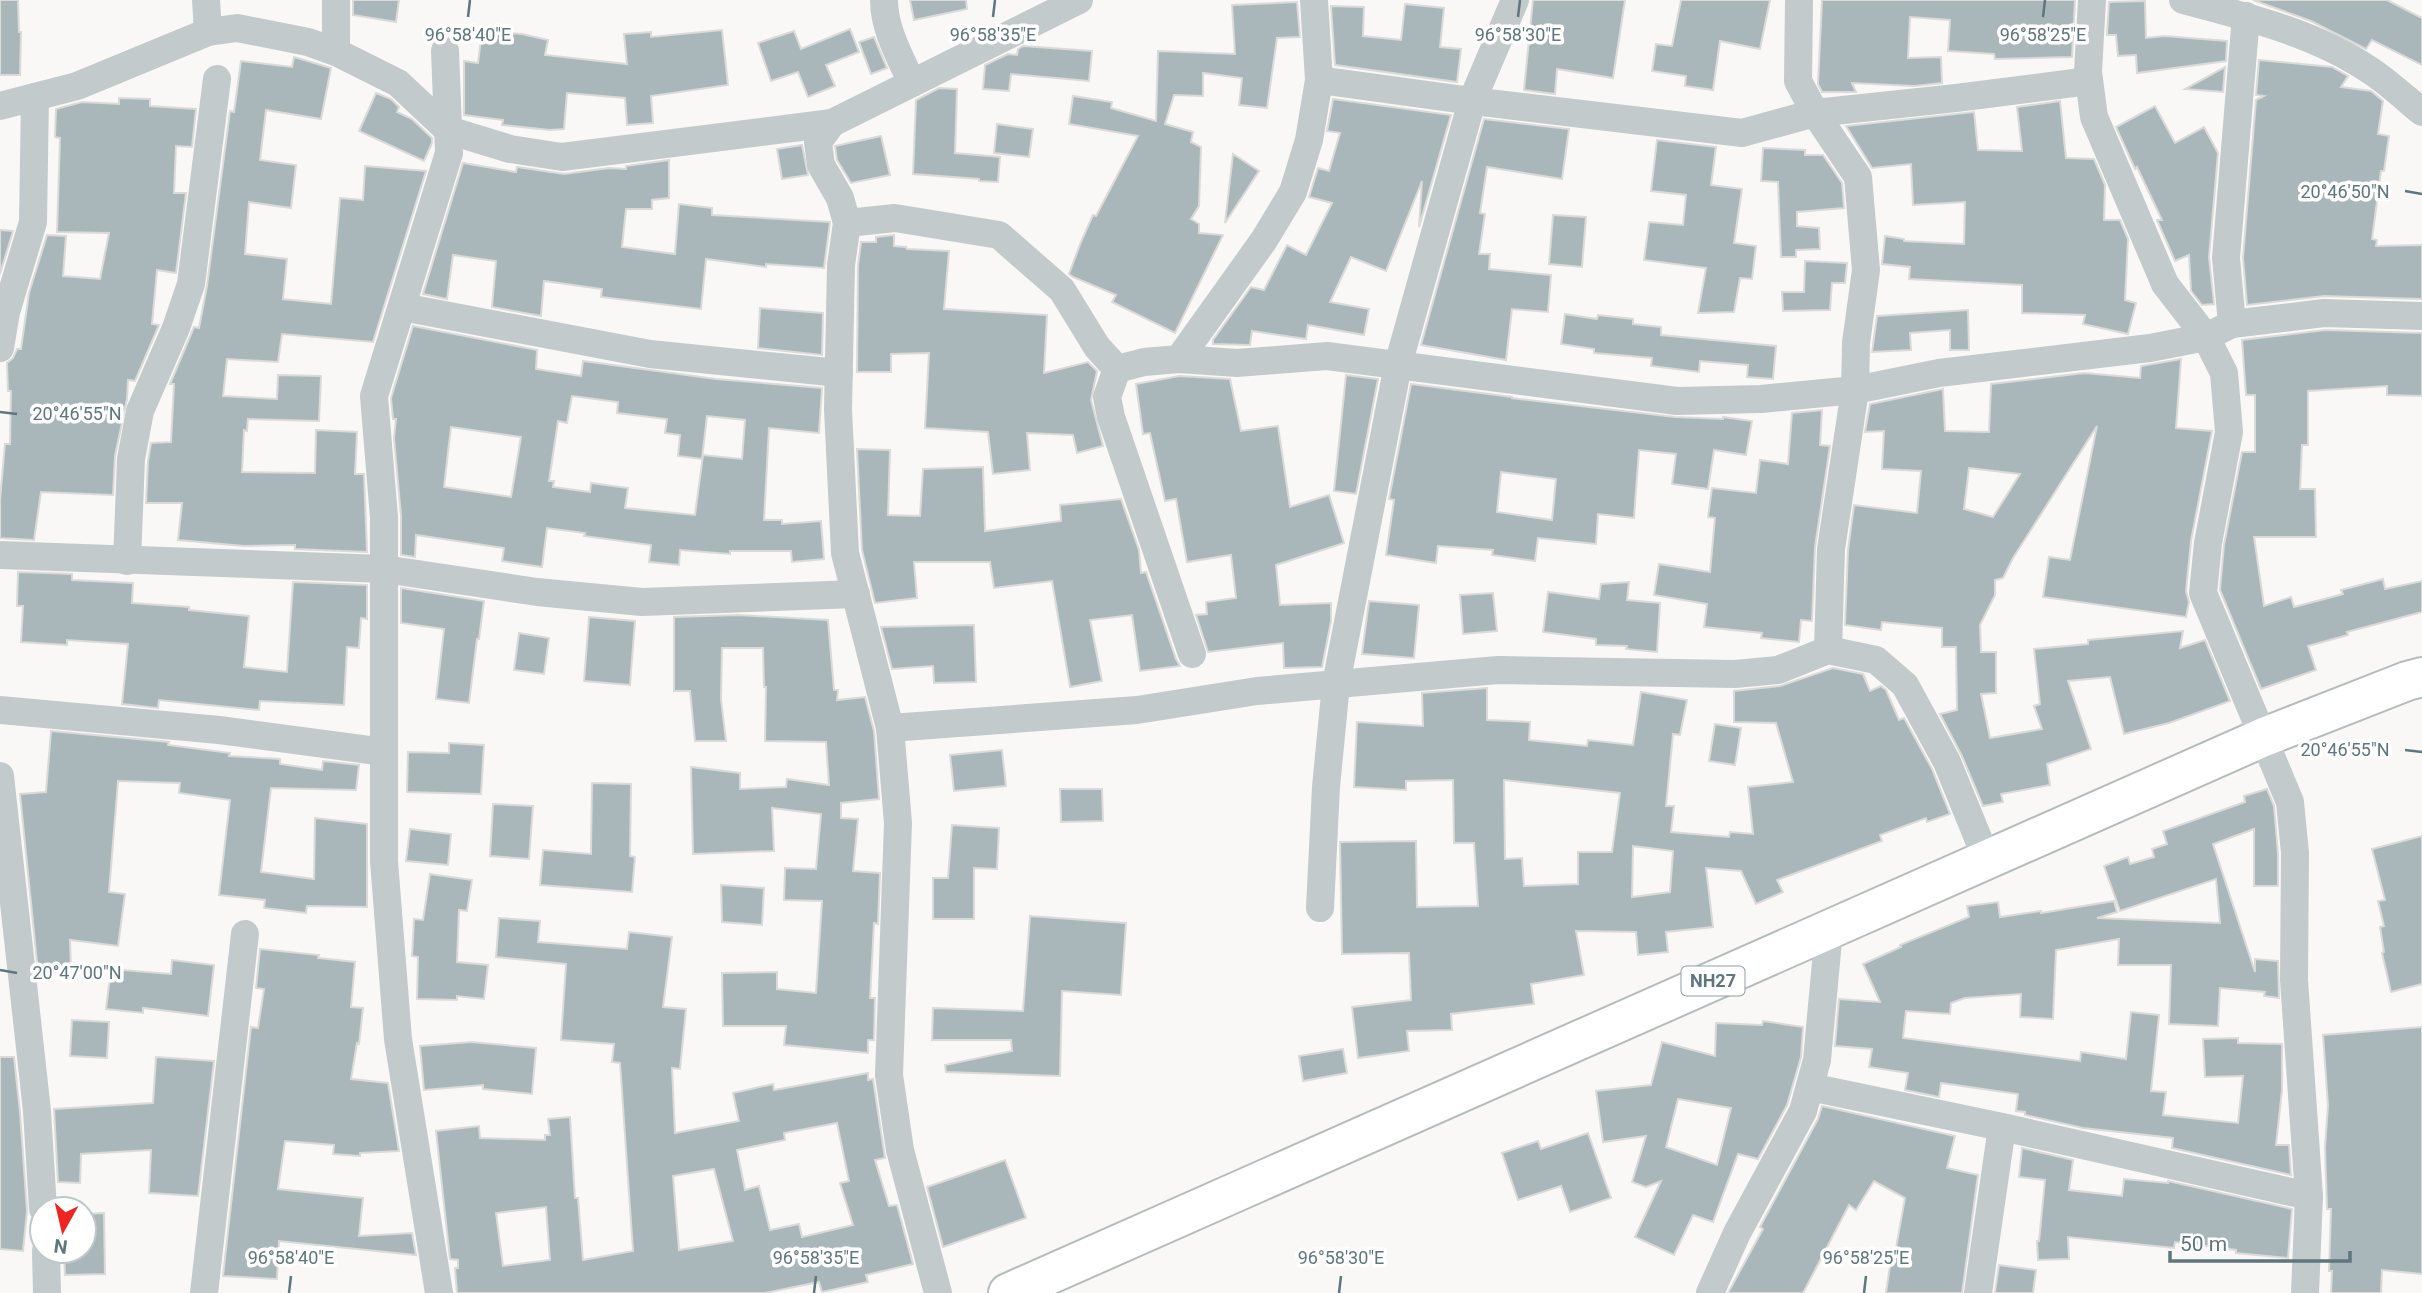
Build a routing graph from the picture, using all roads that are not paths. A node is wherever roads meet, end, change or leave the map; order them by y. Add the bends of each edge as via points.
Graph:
1 (206, 0) edge
2 (336, 0) edge
3 (884, 0) edge
4 (1079, 0) edge
5 (1314, 0) edge
6 (1515, 0) edge
7 (1799, 0) edge
8 (2092, 0) edge
9 (2183, 0) edge
10 (2246, 16) junction
11 (208, 32) junction
12 (445, 51) dead end
13 (336, 52) junction
14 (217, 79) dead end
15 (1319, 80) junction
16 (2089, 81) junction
17 (912, 83) junction
18 (35, 97) junction
19 (1472, 101) junction
20 (0, 106) edge
21 (2422, 112) edge
22 (1815, 113) junction
23 (832, 123) junction
24 (448, 130) junction
25 (847, 223) junction
26 (402, 307) junction
27 (2422, 316) edge
28 (2232, 324) junction
29 (2207, 337) junction
30 (0, 348) edge
31 (1179, 359) junction
32 (1398, 365) junction
33 (1117, 369) junction
34 (839, 373) junction
35 (1855, 390) junction
36 (0, 555) edge
37 (127, 561) junction
38 (384, 569) junction
39 (856, 594) junction
40 (1828, 650) junction
41 (1192, 654) dead end
42 (2422, 677) edge
43 (1336, 684) junction
44 (0, 710) edge
45 (890, 729) junction
46 (2264, 737) junction
47 (384, 752) junction
48 (0, 776) edge
49 (1987, 860) junction
50 (5, 872) edge
51 (1320, 908) dead end
52 (1829, 930) junction
53 (245, 934) dead end
54 (1810, 1087) junction
55 (2002, 1127) junction
56 (42, 1195) edge
57 (2309, 1196) junction
58 (46, 1265) edge
59 (47, 1293) edge
60 (204, 1293) edge
61 (439, 1293) edge
62 (938, 1293) edge
63 (1008, 1293) edge
64 (1710, 1293) edge
65 (1978, 1293) edge
66 (2305, 1293) edge

1 - 11 street
2 - 13 street
3 - 17 street via 891,37
4 - 17 street
5 - 15 street
6 - 19 street
7 - 22 street via 1798,81
8 - 16 street
9 - 10 street
10 - 21 street via 2306,36 2371,71
10 - 28 street via 2226,258
11 - 13 street via 237,28
11 - 18 street via 77,86
12 - 24 street
13 - 24 street via 398,83
14 - 37 street via 191,284 140,411 131,459
15 - 19 street
15 - 31 street via 1309,140 1293,192
16 - 22 street
16 - 29 street via 2094,117 2165,284
17 - 23 street
18 - 20 street
18 - 30 street via 33,222
19 - 22 street via 1742,133
19 - 32 street
22 - 35 street via 1858,177 1866,270
23 - 24 street via 562,156 510,149
23 - 25 street via 818,142 821,165 840,198
24 - 26 street via 449,153
25 - 33 street via 895,218 999,235 1062,290 1097,347
25 - 34 street via 841,265
26 - 34 street via 650,354
26 - 38 street via 374,396
27 - 28 street via 2324,313
28 - 29 street
29 - 35 street via 1939,373
29 - 46 street via 2224,373 2229,432 2203,593
31 - 32 street via 1237,363 1327,356
31 - 33 street
32 - 35 street via 1677,401 1761,400
32 - 43 street
33 - 41 street via 1107,397 1111,416
34 - 39 street via 845,552
35 - 40 street via 1831,550
36 - 37 street
37 - 38 street
38 - 39 street via 537,592 642,601
38 - 47 street
39 - 45 street
40 - 43 street via 1778,670 1735,674 1499,670
40 - 49 street via 1876,660 1905,685 1947,762
42 - 46 highway, NH27
43 - 45 street via 1138,710
43 - 51 street
44 - 47 street via 219,730
45 - 62 street via 898,823 889,1075 900,1150
46 - 49 highway, NH27
46 - 57 street via 2290,802 2295,853 2294,980
47 - 61 street via 384,861 398,1039
48 - 50 street
49 - 52 highway, NH27
50 - 56 street via 37,1111
52 - 54 street via 1817,1060
52 - 63 highway, NH27
53 - 60 street
54 - 55 street
54 - 64 street via 1803,1111
55 - 57 street
55 - 65 street
57 - 66 street
58 - 59 street

